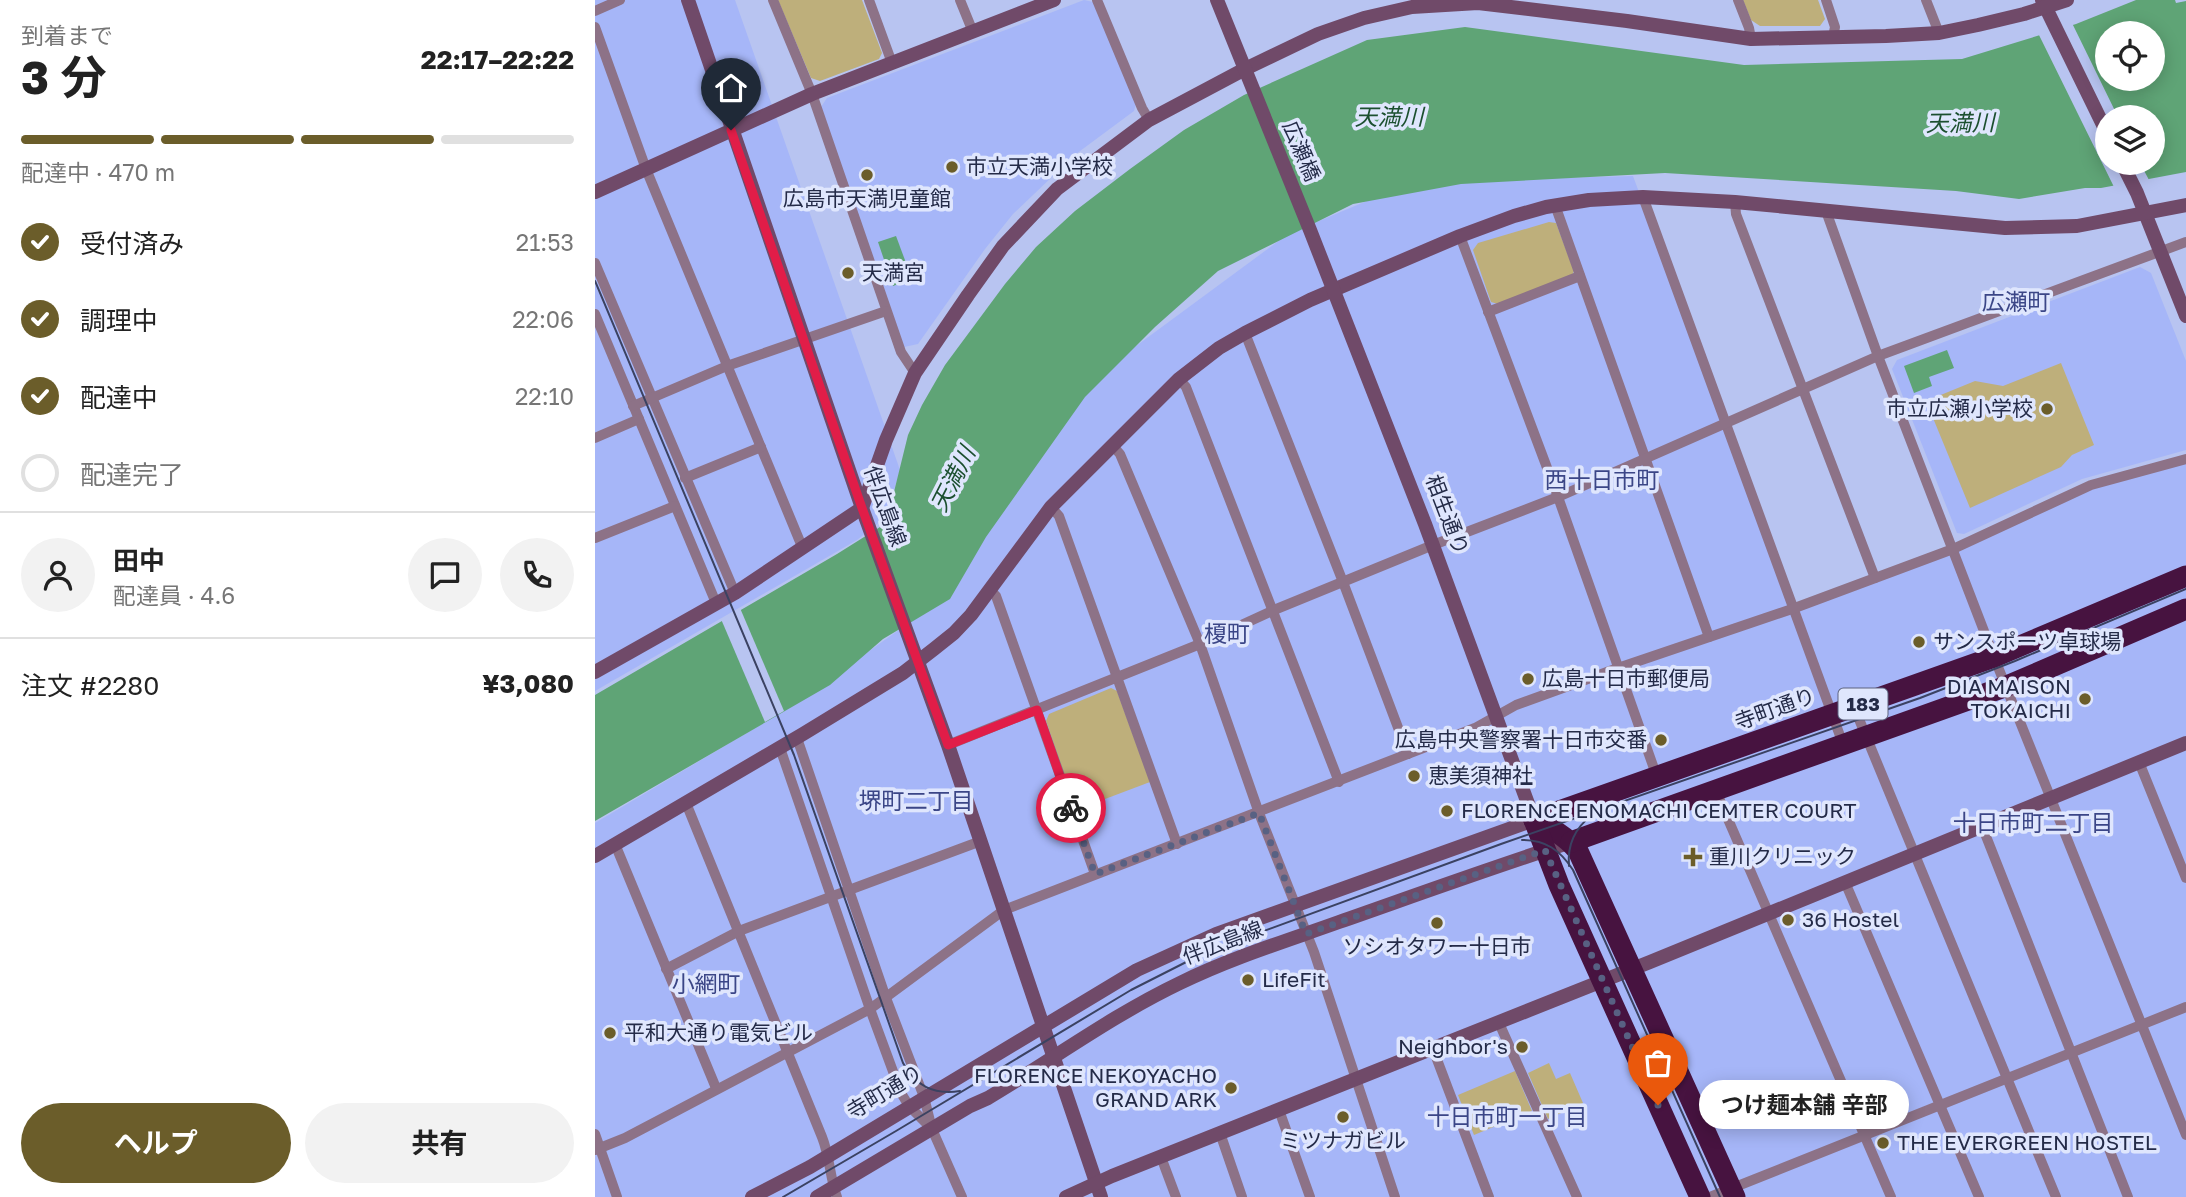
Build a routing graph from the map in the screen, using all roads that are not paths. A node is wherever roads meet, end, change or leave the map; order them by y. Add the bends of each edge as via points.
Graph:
1 (620, 0) edge
2 (688, 0) edge
3 (773, 0) edge
4 (869, 0) edge
5 (960, 0) edge
6 (1097, 0) edge
7 (1217, 0) edge
8 (1738, 0) edge
9 (1826, 0) edge
10 (1926, 0) edge
11 (2067, 0) edge
12 (1045, 2) edge
13 (1484, 2) edge
14 (2043, 4) edge
15 (595, 11) edge
16 (595, 27) edge
17 (972, 32) junction
18 (1940, 33) junction
19 (1833, 37) junction
20 (1751, 39) junction
21 (892, 63) junction
22 (1245, 69) junction
23 (812, 94) junction
24 (2095, 109) edge
25 (1149, 120) junction
26 (731, 130) junction
27 (646, 169) junction
28 (2127, 175) edge
29 (595, 192) edge
30 (1643, 197) junction
31 (1735, 202) junction
32 (1555, 205) junction
33 (2186, 205) edge
34 (1826, 211) junction
35 (2144, 213) junction
36 (1310, 230) joint
37 (1459, 236) junction
38 (2186, 242) edge
39 (2159, 251) junction
40 (595, 263) edge
41 (1580, 276) junction
42 (1334, 290) junction
43 (886, 311) junction
44 (1488, 312) junction
45 (595, 314) edge
46 (2186, 316) edge
47 (1245, 333) junction
48 (804, 339) junction
49 (607, 343) junction
50 (595, 348) edge
51 (1878, 356) junction
52 (727, 366) junction
53 (915, 373) junction
54 (1179, 379) junction
55 (1802, 391) junction
56 (651, 398) junction
57 (633, 406) junction
58 (639, 419) junction
59 (1725, 425) junction
60 (595, 438) edge
61 (1112, 444) junction
62 (761, 447) junction
63 (2186, 459) edge
64 (1645, 460) junction
65 (685, 478) junction
66 (1558, 497) junction
67 (675, 506) junction
68 (1051, 507) junction
69 (862, 508) junction
70 (595, 538) edge
71 (1433, 545) junction
72 (803, 548) junction
73 (1953, 549) junction
74 (2186, 576) edge
75 (1875, 578) junction
76 (1343, 582) junction
77 (989, 589) junction
78 (735, 593) junction
79 (716, 603) junction
80 (1792, 609) junction
81 (2186, 609) edge
82 (1274, 610) junction
83 (1709, 637) junction
84 (1200, 643) junction
85 (1994, 657) junction
86 (919, 661) junction
87 (1618, 668) junction
88 (595, 672) edge
89 (1117, 676) junction
90 (2007, 686) junction
91 (1854, 708) junction
92 (1037, 710) junction
93 (1832, 715) junction
94 (1495, 717) junction
95 (1866, 736) junction
96 (797, 738) junction
97 (2186, 743) edge
98 (1843, 744) junction
99 (948, 745) junction
100 (780, 748) junction
101 (1408, 754) junction
102 (2139, 762) junction
103 (1657, 777) junction
104 (1339, 782) junction
105 (1715, 789) junction
106 (2050, 799) junction
107 (686, 803) junction
108 (1259, 813) junction
109 (1534, 820) junction
110 (1982, 826) junction
111 (981, 841) junction
112 (1571, 842) junction
113 (615, 844) junction
114 (1177, 844) junction
115 (1545, 850) junction
116 (1914, 854) junction
117 (595, 856) edge
118 (1095, 874) junction
119 (2186, 878) edge
120 (1845, 882) junction
121 (850, 889) junction
122 (831, 895) junction
123 (1295, 906) junction
124 (1004, 910) junction
125 (1769, 914) junction
126 (739, 930) junction
127 (1306, 934) junction
128 (666, 969) junction
129 (1631, 970) junction
130 (1602, 981) junction
131 (886, 998) junction
132 (2186, 1007) edge
133 (870, 1009) junction
134 (1499, 1023) junction
135 (2143, 1024) junction
136 (1042, 1026) junction
137 (1433, 1049) junction
138 (788, 1051) junction
139 (2070, 1053) junction
140 (1053, 1057) junction
141 (2009, 1079) junction
142 (1356, 1080) junction
143 (716, 1088) junction
144 (924, 1097) junction
145 (1940, 1104) junction
146 (909, 1106) junction
147 (1279, 1110) junction
148 (932, 1129) junction
149 (1220, 1133) junction
150 (595, 1134) edge
151 (1865, 1134) junction
152 (2186, 1135) edge
153 (597, 1149) edge
154 (829, 1155) junction
155 (1161, 1157) junction
156 (1098, 1190) edge
157 (836, 1192) edge
158 (1733, 1193) edge
159 (618, 1197) edge
160 (752, 1197) edge
161 (817, 1197) edge
162 (962, 1197) edge
163 (1066, 1197) edge
164 (1175, 1197) edge
165 (1242, 1197) edge
166 (1310, 1197) edge
167 (1395, 1197) edge
168 (1489, 1197) edge
169 (1577, 1197) edge
170 (1700, 1197) edge
171 (1710, 1197) edge
172 (1891, 1197) edge
173 (1979, 1197) edge
174 (2056, 1197) edge
175 (2128, 1197) edge

1 - 15 street
2 - 26 street, 伴広島線
3 - 23 street
4 - 21 street
5 - 17 street
6 - 25 street
7 - 22 street, 広瀬橋
8 - 20 street
9 - 19 street via 1835,27
10 - 18 street
11 - 14 street
12 - 17 street
13 - 20 street
13 - 22 street via 1429,5 1364,18
14 - 18 street via 2001,20
14 - 24 street
16 - 27 street
17 - 21 street
18 - 19 street
19 - 20 street
21 - 23 street
22 - 25 street
22 - 36 street, 広瀬橋
23 - 26 street
23 - 43 street
25 - 53 street via 1057,189 1026,220
26 - 27 street
26 - 48 street, 伴広島線
27 - 29 street
27 - 52 street
28 - 35 street
30 - 31 street
30 - 32 street
30 - 59 street
31 - 34 street
31 - 55 street
32 - 37 street
32 - 41 street
33 - 35 street
34 - 35 street via 2005,228 2077,226
34 - 51 street
35 - 39 street
36 - 42 street, 相生通り
37 - 42 street
37 - 44 street
38 - 39 street
39 - 46 street
39 - 51 street
40 - 56 street
41 - 44 street
41 - 64 street
42 - 47 street
42 - 71 street, 相生通り
43 - 48 street
43 - 53 street via 901,352
44 - 66 street
45 - 49 street
47 - 54 street
47 - 76 street
48 - 52 street
48 - 69 street, 伴広島線
49 - 50 street
49 - 57 street
51 - 55 street
51 - 73 street
52 - 56 street
52 - 62 street
53 - 69 street
54 - 61 street
54 - 82 street
55 - 59 street
55 - 75 street
56 - 57 street
56 - 65 street
57 - 58 street
58 - 60 street
58 - 67 street
59 - 64 street
59 - 80 street
61 - 68 street
61 - 84 street
62 - 65 street
62 - 72 street
63 - 73 street via 2091,485
64 - 66 street
64 - 83 street
65 - 78 street
66 - 71 street
66 - 87 street
67 - 70 street
67 - 79 street
68 - 77 street
68 - 89 street via 1059,516
69 - 72 street
69 - 86 street, 伴広島線
71 - 76 street
71 - 94 street, 相生通り
72 - 78 street
73 - 75 street
73 - 85 street
74 - 85 highway, 寺町通り / 183
75 - 80 street
76 - 82 street
76 - 101 street
77 - 86 street via 954,633
77 - 92 street via 996,596
78 - 79 street
79 - 88 street
80 - 83 street
80 - 93 street
81 - 90 highway, 183
82 - 84 street
82 - 104 street
83 - 87 street
84 - 89 street
84 - 108 street
85 - 90 street
85 - 91 highway, 寺町通り / 183
86 - 96 street
86 - 99 street, 伴広島線
87 - 94 street
87 - 103 street
89 - 92 street
89 - 114 street
90 - 95 highway, 183
90 - 106 street
91 - 93 highway, 寺町通り / 183
91 - 95 street
92 - 99 street
92 - 118 street
93 - 98 street
93 - 103 highway, 寺町通り / 183
94 - 101 street
94 - 109 street, 相生通り
95 - 98 highway, 183
95 - 116 street
96 - 100 street
96 - 121 street
97 - 102 street
98 - 105 highway, 183
99 - 111 street, 伴広島線
100 - 107 street
100 - 122 street
101 - 104 street
102 - 106 street
102 - 119 street
103 - 109 highway, 寺町通り / 183
104 - 108 street
105 - 112 highway, 183
105 - 125 street
106 - 110 street
106 - 135 street
107 - 113 street
107 - 126 street
108 - 114 street
108 - 123 street
109 - 112 highway
109 - 115 highway, 相生通り
109 - 123 street, 伴広島線
110 - 116 street
110 - 139 street
111 - 121 street
111 - 124 street, 伴広島線
112 - 115 street, 伴広島線
112 - 129 highway
113 - 117 street
113 - 128 street
114 - 118 street
115 - 127 street, 伴広島線
115 - 130 highway, 相生通り
116 - 120 street
116 - 141 street
118 - 124 street
120 - 125 street
120 - 145 street
121 - 122 street
121 - 131 street
122 - 126 street
122 - 133 street
123 - 127 street
123 - 136 street, 伴広島線 via 1180,949
124 - 131 street
124 - 136 street, 伴広島線
125 - 129 street
125 - 151 street
126 - 128 street
126 - 138 street
127 - 140 street, 伴広島線 via 1181,982
127 - 142 street
128 - 143 street
129 - 130 street
129 - 158 highway
130 - 134 street
130 - 170 highway, 相生通り
131 - 133 street
131 - 144 street
132 - 135 street
133 - 138 street
133 - 146 street
134 - 137 street
134 - 169 street
135 - 139 street
135 - 152 street
136 - 140 street, 伴広島線
136 - 144 street, 寺町通り
137 - 142 street
137 - 168 street
138 - 143 street
138 - 154 street
139 - 141 street
139 - 175 street
140 - 148 street
140 - 156 street
141 - 145 street
141 - 174 street
142 - 147 street
142 - 167 street
143 - 153 street
144 - 146 street, 寺町通り
144 - 148 street
145 - 151 street
145 - 173 street
146 - 148 street
146 - 154 street, 寺町通り
147 - 149 street
147 - 166 street
148 - 157 street
148 - 162 street
149 - 155 street
149 - 165 street
150 - 153 street
151 - 158 street
151 - 172 street
153 - 159 street
154 - 157 street
154 - 160 street, 寺町通り
155 - 156 street
155 - 164 street
156 - 163 street
157 - 161 street
158 - 171 street

